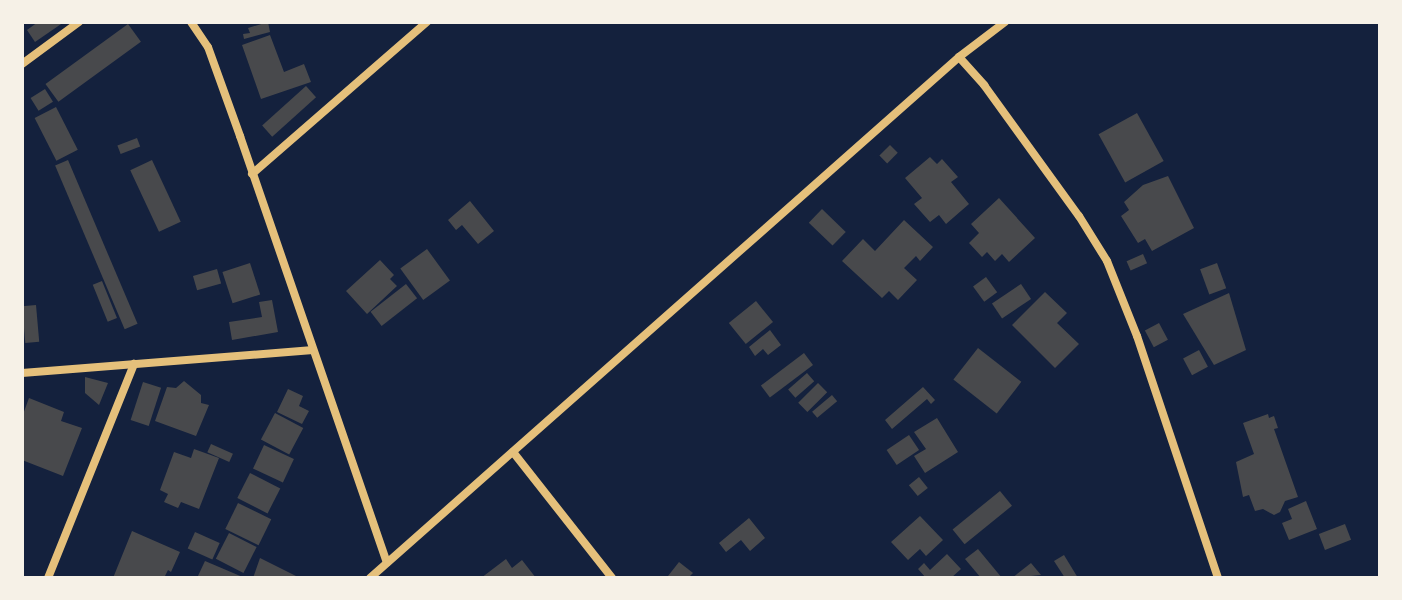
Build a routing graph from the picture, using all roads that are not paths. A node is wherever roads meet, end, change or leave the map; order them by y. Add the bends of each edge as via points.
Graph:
1 (79, 22) edge
2 (191, 22) edge
3 (427, 22) edge
4 (1005, 22) edge
5 (959, 57) junction
6 (22, 64) edge
7 (252, 174) junction
8 (313, 350) junction
9 (134, 364) junction
10 (22, 373) edge
11 (513, 452) junction
12 (387, 562) junction
13 (48, 578) edge
14 (370, 578) edge
15 (612, 578) edge
16 (1218, 578) edge

1 - 6 street
2 - 7 street via 208,47
3 - 7 street
4 - 5 street
5 - 11 street
5 - 16 street via 1107,261
7 - 8 street
8 - 9 street
8 - 12 street
9 - 10 street
9 - 13 street
11 - 12 street
11 - 15 street
12 - 14 street

